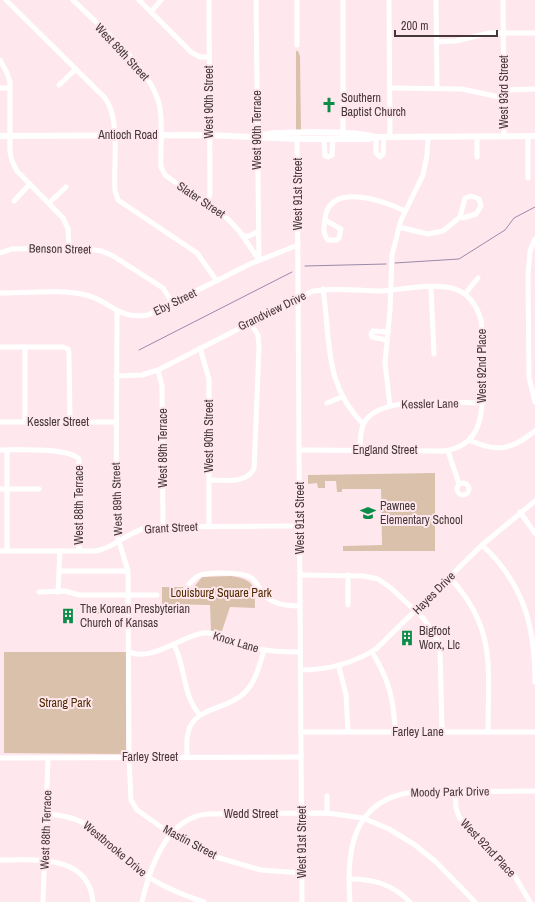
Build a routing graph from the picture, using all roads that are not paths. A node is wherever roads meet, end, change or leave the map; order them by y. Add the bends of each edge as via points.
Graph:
1 (6, 0) edge
2 (73, 0) edge
3 (139, 0) edge
4 (162, 0) edge
5 (209, 0) edge
6 (256, 0) edge
7 (297, 0) edge
8 (343, 0) edge
9 (390, 0) edge
10 (436, 0) edge
11 (504, 0) edge
12 (151, 12) junction
13 (504, 33) junction
14 (535, 33) edge
15 (436, 42) junction
16 (297, 46) dead end
17 (209, 57) junction
18 (0, 60) edge
19 (76, 69) junction
20 (59, 85) dead end
21 (0, 88) edge
22 (10, 88) junction
23 (390, 88) junction
24 (437, 88) junction
25 (535, 89) edge
26 (504, 90) junction
27 (504, 98) junction
28 (114, 135) junction
29 (161, 135) junction
30 (209, 135) junction
31 (0, 136) edge
32 (10, 136) junction
33 (257, 136) junction
34 (297, 136) junction
35 (343, 136) junction
36 (532, 136) edge
37 (375, 137) junction
38 (387, 137) junction
39 (428, 137) junction
40 (477, 137) junction
41 (504, 137) junction
42 (324, 139) junction
43 (333, 139) junction
44 (477, 157) dead end
45 (528, 178) dead end
46 (30, 184) junction
47 (66, 188) dead end
48 (14, 201) dead end
49 (49, 203) junction
50 (207, 203) junction
51 (405, 211) junction
52 (460, 217) junction
53 (325, 220) dead end
54 (399, 227) junction
55 (257, 232) junction
56 (243, 236) junction
57 (535, 239) edge
58 (298, 245) junction
59 (69, 248) junction
60 (0, 253) edge
61 (259, 260) junction
62 (478, 278) dead end
63 (217, 281) junction
64 (431, 287) junction
65 (323, 289) junction
66 (390, 290) junction
67 (0, 293) edge
68 (465, 294) junction
69 (298, 297) junction
70 (173, 304) junction
71 (117, 312) junction
72 (250, 322) junction
73 (388, 332) junction
74 (387, 340) junction
75 (0, 347) edge
76 (25, 347) junction
77 (200, 348) junction
78 (434, 354) dead end
79 (158, 370) junction
80 (116, 376) junction
81 (342, 397) junction
82 (535, 402) edge
83 (327, 403) dead end
84 (482, 403) junction
85 (390, 406) junction
86 (0, 422) edge
87 (25, 422) junction
88 (70, 422) junction
89 (116, 422) junction
90 (363, 424) junction
91 (535, 431) edge
92 (469, 440) junction
93 (0, 450) edge
94 (7, 450) junction
95 (299, 450) junction
96 (360, 450) junction
97 (448, 451) junction
98 (210, 480) junction
99 (460, 484) dead end
100 (0, 489) edge
101 (7, 489) junction
102 (39, 489) dead end
103 (535, 501) edge
104 (520, 512) junction
105 (210, 526) junction
106 (300, 526) junction
107 (163, 527) junction
108 (535, 533) edge
109 (118, 542) junction
110 (482, 545) junction
111 (0, 551) edge
112 (7, 551) junction
113 (60, 551) junction
114 (79, 551) junction
115 (128, 571) junction
116 (60, 572) junction
117 (300, 575) junction
118 (348, 575) junction
119 (449, 578) junction
120 (189, 584) dead end
121 (39, 592) dead end
122 (58, 592) junction
123 (128, 595) junction
124 (157, 595) dead end
125 (348, 605) dead end
126 (300, 606) junction
127 (416, 611) junction
128 (174, 645) junction
129 (264, 650) junction
130 (128, 651) junction
131 (300, 652) junction
132 (372, 652) junction
133 (339, 666) junction
134 (300, 670) junction
135 (535, 682) edge
136 (199, 714) junction
137 (301, 732) junction
138 (348, 732) junction
139 (395, 732) junction
140 (442, 732) junction
141 (488, 732) junction
142 (535, 732) edge
143 (187, 757) junction
144 (301, 757) junction
145 (0, 758) edge
146 (48, 758) junction
147 (129, 758) junction
148 (535, 791) edge
149 (454, 792) junction
150 (327, 796) dead end
151 (327, 813) junction
152 (46, 814) junction
153 (301, 814) junction
154 (363, 818) junction
155 (170, 833) junction
156 (0, 860) edge
157 (45, 861) junction
158 (302, 872) junction
159 (149, 877) junction
160 (349, 880) junction
161 (43, 902) edge
162 (93, 902) edge
163 (142, 902) edge
164 (204, 902) edge
165 (302, 902) edge
166 (350, 902) edge
167 (410, 902) edge
168 (475, 902) edge
169 (530, 902) edge

1 - 19 street
2 - 29 street, West 89th Street via 146,74 158,99
3 - 12 street
4 - 12 street
5 - 17 street, West 90th Street
6 - 33 street, West 90th Terrace
7 - 16 street
8 - 35 street
9 - 23 street
10 - 15 street
11 - 13 street, West 93rd Street
12 - 17 street via 191,52 200,57
13 - 14 street
13 - 15 street via 484,33 456,41
13 - 26 street, West 93rd Street
15 - 24 street
17 - 30 street, West 90th Street
18 - 22 street via 7,72
19 - 20 street
19 - 28 street via 109,103 114,115
21 - 22 street
22 - 32 street
23 - 24 street
23 - 38 street
24 - 27 street via 471,90
25 - 26 street
26 - 27 street, West 93rd Street
27 - 41 street, West 93rd Street
28 - 29 main road, Antioch Road
28 - 32 main road, Antioch Road
28 - 63 street via 114,188 118,200 197,253
29 - 30 main road, Antioch Road
29 - 50 street, Slater Street via 161,167 165,175
30 - 33 main road, Antioch Road
30 - 50 street, West 90th Street via 210,194
31 - 32 main road, Antioch Road
32 - 46 street via 10,152 14,165
33 - 34 main road, Antioch Road
33 - 55 street, West 90th Terrace
34 - 35 main road, Antioch Road
34 - 42 main road, Antioch Road
34 - 58 street, West 91st Street
35 - 37 main road, Antioch Road via 368,134
35 - 43 main road, Antioch Road
36 - 41 main road, Antioch Road
36 - 45 street
37 - 38 main road, Antioch Road
37 - 38 street via 376,154 380,157
38 - 39 main road, Antioch Road
39 - 40 main road, Antioch Road
39 - 51 street via 423,175
40 - 41 main road, Antioch Road
40 - 44 street
42 - 43 main road, Antioch Road
42 - 43 street via 325,156 328,157 332,155
46 - 48 street
46 - 49 street
47 - 49 street
49 - 59 street via 66,224
50 - 56 street, Slater Street via 228,219
51 - 53 street via 372,198 348,198 331,205 326,212
51 - 54 street
52 - 52 street via 465,198 479,198 481,206 476,214
52 - 54 street via 443,231 432,234
54 - 66 street via 392,255
55 - 56 street
55 - 61 street, West 90th Terrace
56 - 61 street, Slater Street
57 - 82 street via 530,251 528,270 529,377
58 - 61 street, Eby Street
58 - 69 street, West 91st Street
59 - 60 street, Benson Street via 17,248
59 - 70 street, Benson Street via 91,249 113,256 163,288
61 - 63 street, Eby Street
62 - 68 street
63 - 70 street, Eby Street
64 - 66 street, Grandview Drive
64 - 68 street, Grandview Drive via 448,287
64 - 78 street
65 - 66 street, Grandview Drive
65 - 69 street, Grandview Drive
65 - 81 street via 329,361
66 - 73 street
67 - 71 street, Eby Street via 78,293 93,297
68 - 84 street, West 92nd Place via 477,308 481,320
69 - 72 street, Grandview Drive
69 - 95 street, West 91st Street
70 - 71 street, Eby Street via 142,316 128,316
71 - 80 street, West 89th Street
72 - 77 street, Grandview Drive
72 - 98 street via 258,335 259,348 254,469 243,479
73 - 74 street
73 - 74 street via 373,331 371,334 372,337
74 - 85 street via 385,374
75 - 76 street
76 - 87 street
76 - 88 street via 68,349
77 - 79 street, Grandview Drive
77 - 98 street, West 90th Street via 209,379
79 - 80 street, Grandview Drive via 142,375
79 - 107 street, West 89th Terrace via 162,386
80 - 89 street, West 89th Street
81 - 83 street
81 - 90 street
84 - 85 street, Kessler Lane via 411,403
84 - 92 street, West 92nd Place via 479,424
85 - 90 street, Kessler Lane via 374,413
86 - 87 street, Kessler Street
87 - 88 street, Kessler Street
88 - 89 street, Kessler Street
89 - 109 street, West 89th Street
90 - 96 street
91 - 92 street via 520,442 502,448 487,447
92 - 97 street, England Street
93 - 94 street
94 - 101 street
94 - 114 street, West 88th Terrace via 50,450 73,454 79,459
95 - 96 street, England Street
95 - 106 street, West 91st Street
96 - 97 street, England Street
97 - 99 street
98 - 105 street, West 90th Street
100 - 101 street
101 - 102 street
101 - 112 street
103 - 104 street, Hayes Drive
104 - 108 street
104 - 110 street, Hayes Drive
105 - 106 street, Grant Street
105 - 107 street, Grant Street
106 - 117 street, West 91st Street
107 - 109 street, Grant Street via 144,528
109 - 114 street, Grant Street via 101,550
109 - 115 street, West 89th Street
110 - 119 street, Hayes Drive
110 - 135 street via 510,577 526,610 533,639
111 - 112 street, Grant Street
112 - 113 street, Grant Street
113 - 114 street, Grant Street
113 - 116 street
115 - 116 street
115 - 123 street, West 89th Street
116 - 122 street
117 - 118 street
117 - 126 street, West 91st Street
118 - 125 street
118 - 127 street via 368,577 382,582
119 - 127 street, Hayes Drive
119 - 141 street via 471,604 485,636 488,659
120 - 126 street via 203,574 243,574 252,578 269,600 282,605
121 - 122 street
122 - 123 street via 79,595
123 - 124 street
123 - 130 street, West 89th Street
126 - 131 street, West 91st Street
127 - 132 street, Hayes Drive
127 - 140 street via 431,628 440,648
128 - 129 street, Knox Lane via 195,635 211,633
128 - 130 street, Knox Lane via 153,652 133,654
128 - 136 street via 180,657 188,694
129 - 131 street, Knox Lane
129 - 136 street via 256,676 243,695 232,702
130 - 147 street, West 89th Street
131 - 134 street, West 91st Street
132 - 133 street, Hayes Drive
132 - 139 street via 391,689
133 - 134 street, Hayes Drive
133 - 138 street via 346,696
134 - 137 street, West 91st Street
136 - 143 street via 188,732
137 - 138 street, Farley Lane
137 - 144 street, West 91st Street
138 - 139 street, Farley Lane
139 - 140 street, Farley Lane
140 - 141 street, Farley Lane
141 - 142 street, Farley Lane
143 - 144 street, Farley Street
143 - 147 street, Farley Street
144 - 153 street, West 91st Street
145 - 146 street, Farley Street
146 - 147 street, Farley Street
146 - 152 street, West 88th Terrace
147 - 155 street, Mastin Street via 131,800 137,810
148 - 149 street, Moody Park Drive
149 - 154 street, Moody Park Drive via 414,792 398,795 382,802
149 - 169 street, West 92nd Place via 459,817 513,873
150 - 151 street
151 - 153 street, Wedd Street
151 - 154 street, Wedd Street
152 - 157 street, West 88th Terrace
152 - 159 street, Westbrooke Drive via 64,815 80,820
153 - 155 street, Wedd Street via 205,814 183,821
153 - 158 street, West 91st Street
154 - 160 street, Moody Park Drive via 352,841
154 - 168 street, Wedd Street via 415,844
155 - 158 street, Mastin Street via 230,862 260,870
155 - 159 street
156 - 157 street
157 - 161 street, West 88th Terrace
157 - 162 street via 62,864 78,872 89,885
158 - 165 street, West 91st Street
159 - 163 street
159 - 164 street, Westbrooke Drive via 172,890
160 - 166 street, Moody Park Drive
160 - 167 street via 370,880 385,884

